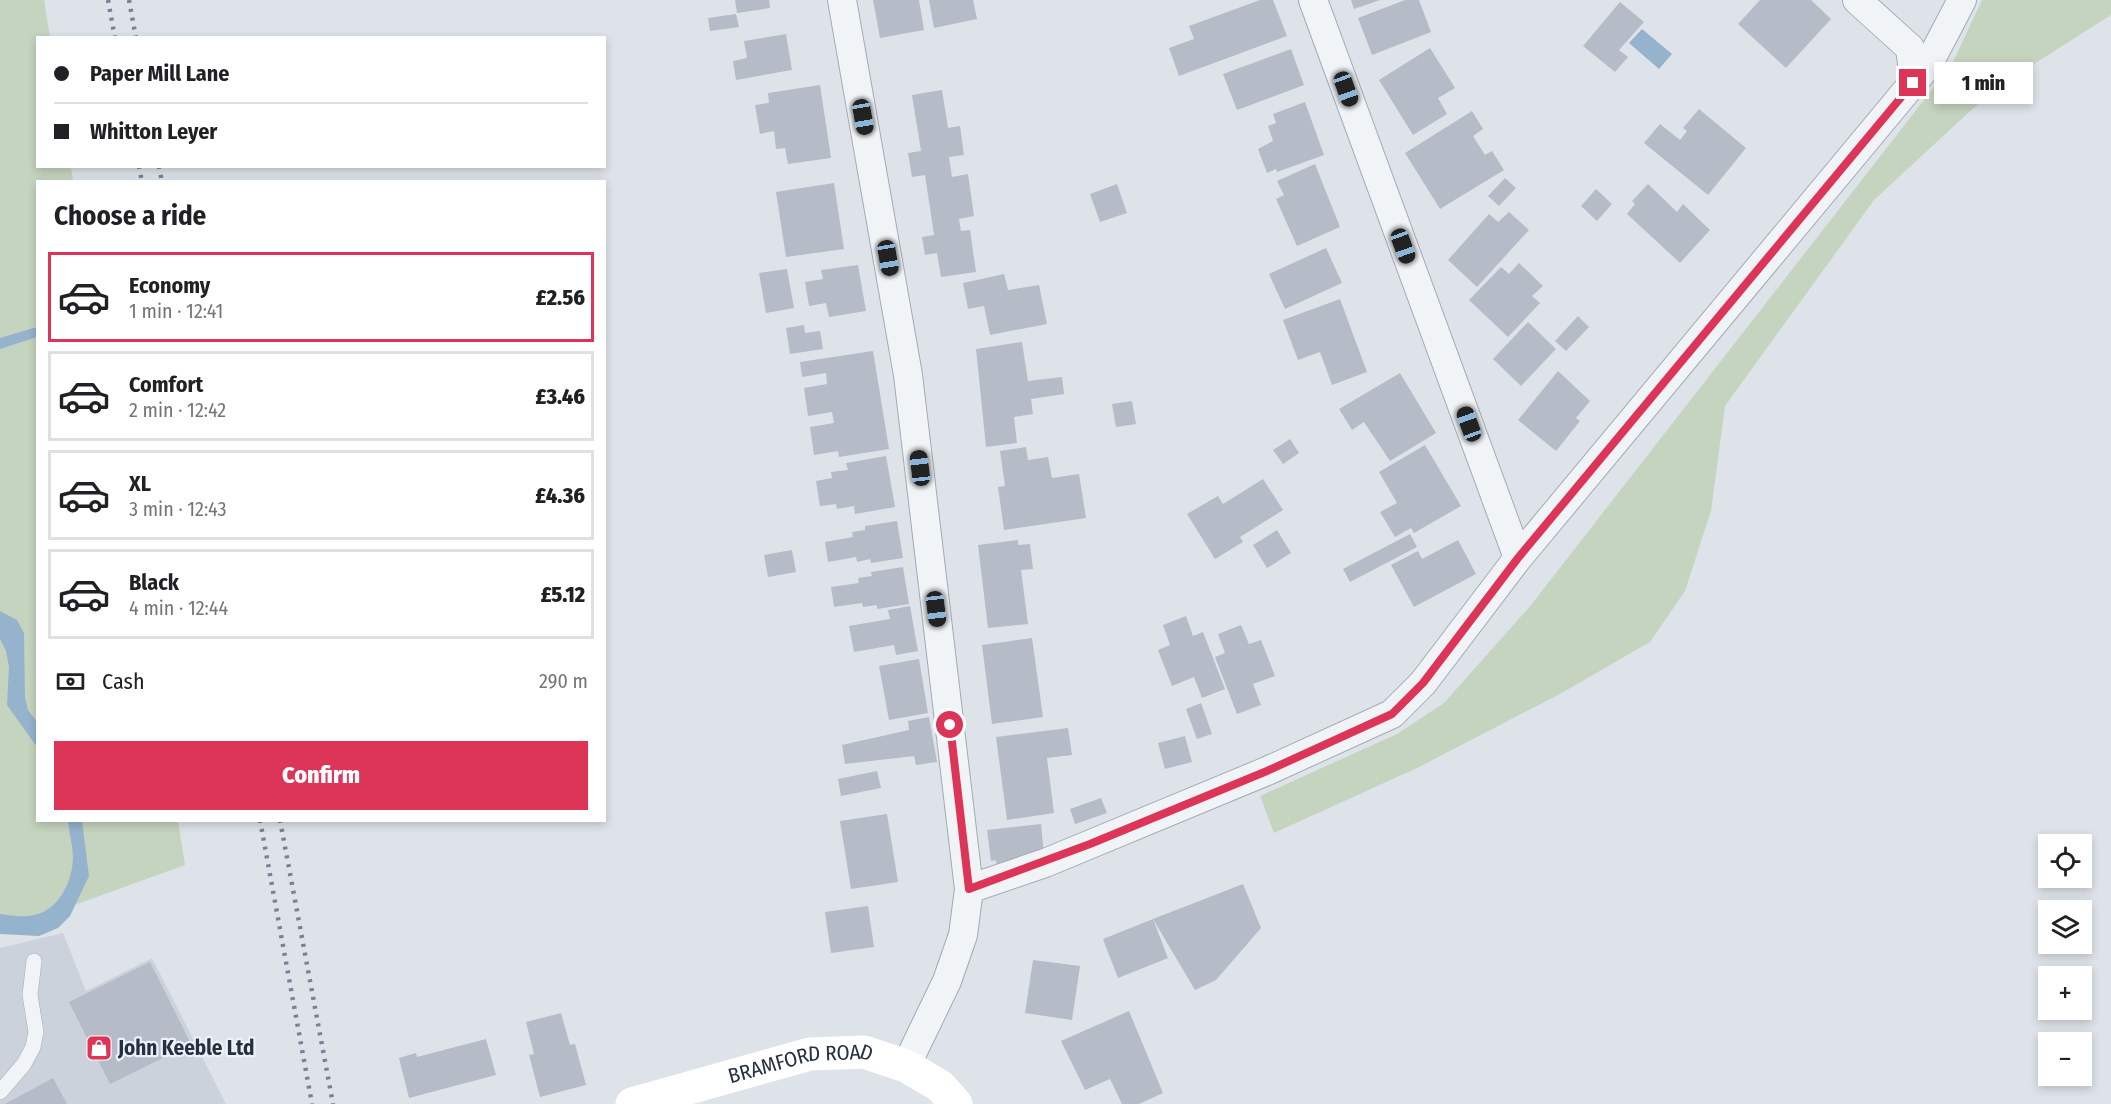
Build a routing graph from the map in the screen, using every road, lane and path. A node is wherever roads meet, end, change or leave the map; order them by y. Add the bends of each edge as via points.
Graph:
1 (842, 0) edge
2 (1314, 0) edge
3 (1857, 0) edge
4 (1962, 0) edge
5 (1912, 64) dead end
6 (1518, 558) junction
7 (969, 889) junction
8 (34, 961) dead end
9 (906, 1066) junction
10 (0, 1092) edge
11 (632, 1104) edge
12 (956, 1104) edge

1 - 7 street via 908,375
2 - 6 street
3 - 5 street via 1910,48
4 - 6 street via 1928,65
6 - 7 street via 1423,683 1392,714 1267,771 1056,858
7 - 9 street via 963,935 947,981
8 - 10 lane via 30,995 36,1032 33,1047
9 - 11 main road, BRAMFORD ROAD via 864,1052 810,1054
9 - 12 main road, BRAMFORD ROAD via 940,1086

